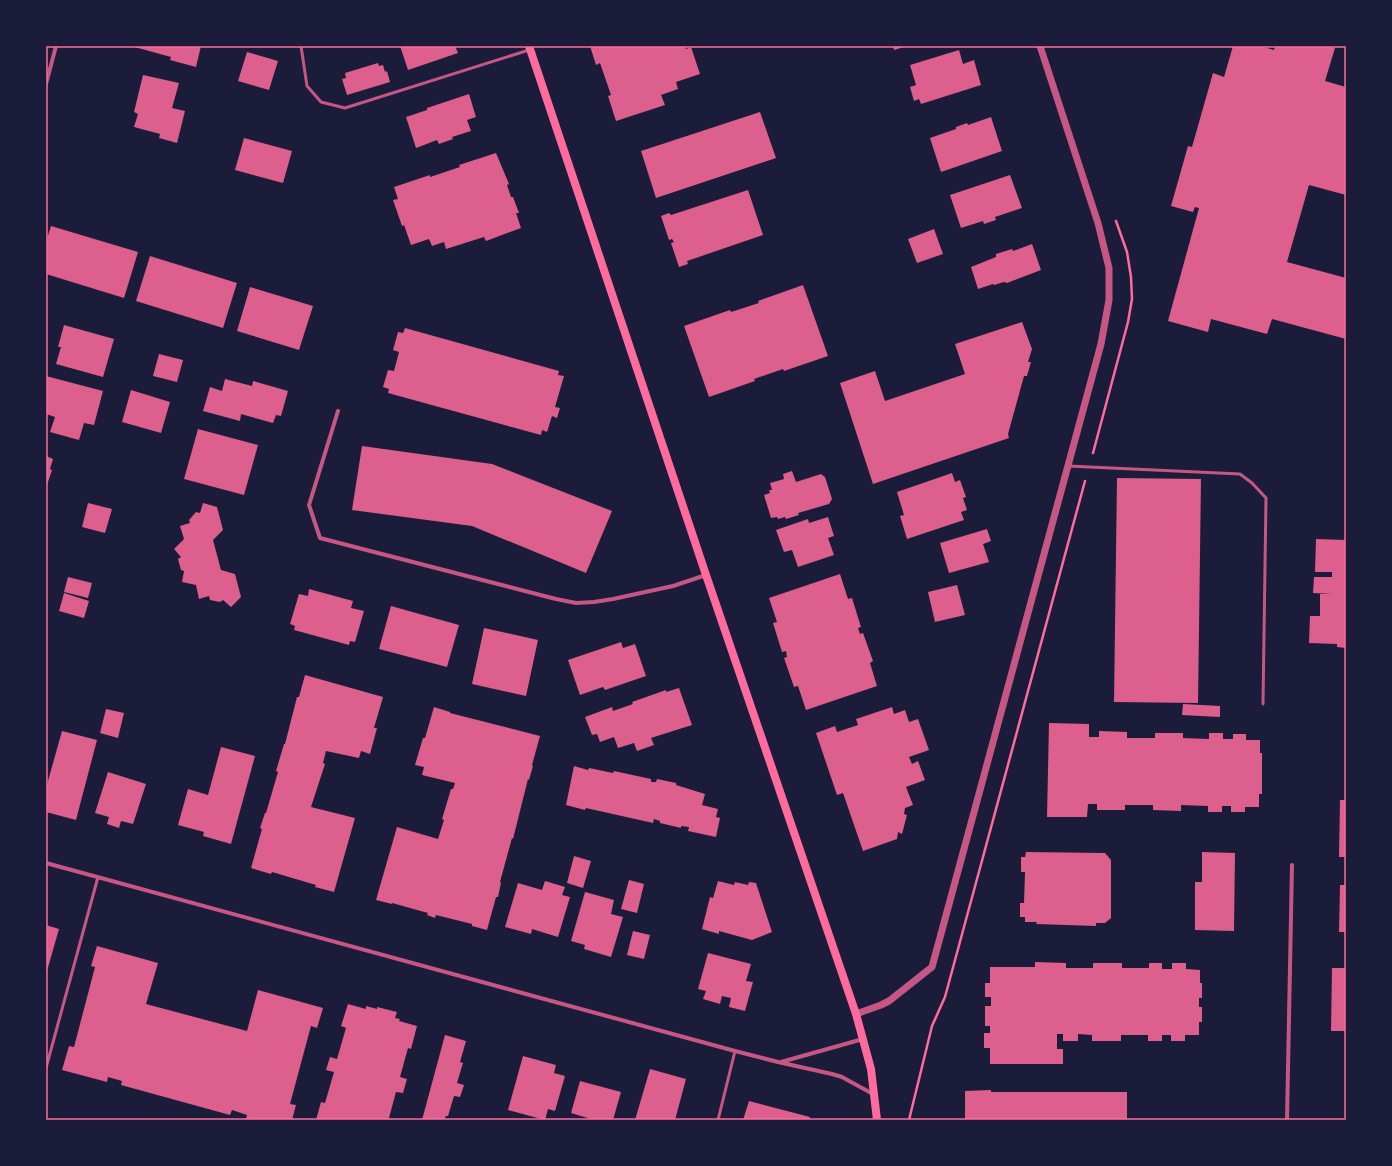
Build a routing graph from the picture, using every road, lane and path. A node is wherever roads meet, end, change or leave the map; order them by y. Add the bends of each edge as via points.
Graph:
1 (56, 46) edge
2 (301, 46) edge
3 (1040, 46) edge
4 (530, 48) edge
5 (46, 84) edge
6 (338, 411) dead end
7 (1068, 466) junction
8 (706, 575) junction
9 (1263, 704) dead end
10 (46, 863) edge
11 (1292, 865) dead end
12 (98, 877) junction
13 (856, 1014) junction
14 (864, 1039) junction
15 (735, 1051) junction
16 (778, 1062) junction
17 (46, 1068) edge
18 (875, 1095) junction
19 (718, 1120) edge
20 (877, 1120) edge
21 (1287, 1120) edge

1 - 5 street
2 - 4 lane via 307,86 321,102 345,108
3 - 7 street via 1098,223 1109,268 1110,300 1101,344
4 - 8 main road
6 - 8 street via 309,505 320,538 576,603 613,599 673,586
7 - 9 lane via 1240,474 1266,498
7 - 13 street via 932,967 889,1001
8 - 13 main road
10 - 12 street
11 - 21 street
12 - 15 street
12 - 17 lane
13 - 14 main road
14 - 16 street
14 - 18 main road via 872,1069
15 - 16 street
15 - 19 lane
16 - 18 street via 842,1077
18 - 20 main road

